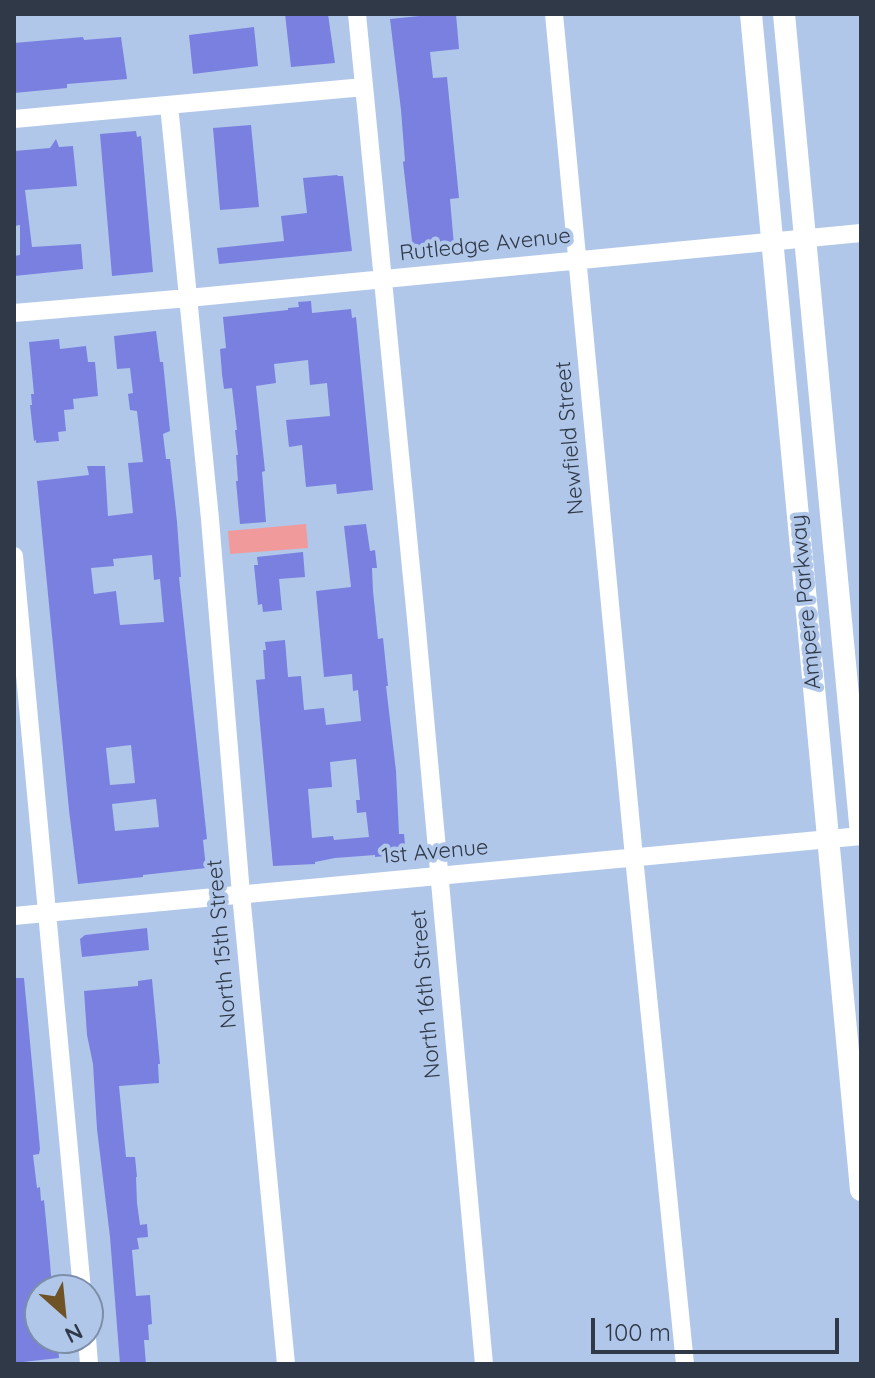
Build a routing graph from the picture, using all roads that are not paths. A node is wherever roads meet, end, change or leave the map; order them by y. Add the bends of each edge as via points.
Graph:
1 (357, 14) edge
2 (554, 14) edge
3 (751, 14) edge
4 (784, 14) edge
5 (364, 87) junction
6 (169, 105) junction
7 (14, 119) edge
8 (861, 233) edge
9 (805, 238) junction
10 (772, 242) junction
11 (577, 260) junction
12 (383, 280) junction
13 (188, 298) junction
14 (14, 313) edge
15 (14, 556) edge
16 (861, 835) edge
17 (828, 839) junction
18 (634, 857) junction
19 (439, 876) junction
20 (241, 894) junction
21 (47, 913) junction
22 (14, 916) edge
23 (861, 1190) edge
24 (81, 1274) edge
25 (286, 1364) edge
26 (484, 1364) edge
27 (685, 1364) edge

1 - 5 street, North 16th Street
2 - 11 street, Newfield Street
3 - 10 street, Ampere Parkway
4 - 9 street, Ampere Parkway
5 - 6 street
5 - 12 street, North 16th Street
6 - 7 street
6 - 13 street, North 15th Street
8 - 9 street, Rutledge Avenue
9 - 10 street, Rutledge Avenue
9 - 16 street, Ampere Parkway
10 - 11 street, Rutledge Avenue
10 - 17 street, Ampere Parkway
11 - 12 street, Rutledge Avenue
11 - 18 street, Newfield Street
12 - 13 street, Rutledge Avenue
12 - 19 street, North 16th Street
13 - 14 street, Rutledge Avenue
13 - 20 street, North 15th Street
15 - 21 street
16 - 17 street, 1st Avenue
17 - 18 street, 1st Avenue
17 - 23 street, Ampere Parkway
18 - 19 street, 1st Avenue
18 - 27 street, Newfield Street
19 - 20 street, 1st Avenue
19 - 26 street, North 16th Street
20 - 21 street, 1st Avenue
20 - 25 street, North 15th Street
21 - 22 street, 1st Avenue
21 - 24 street

